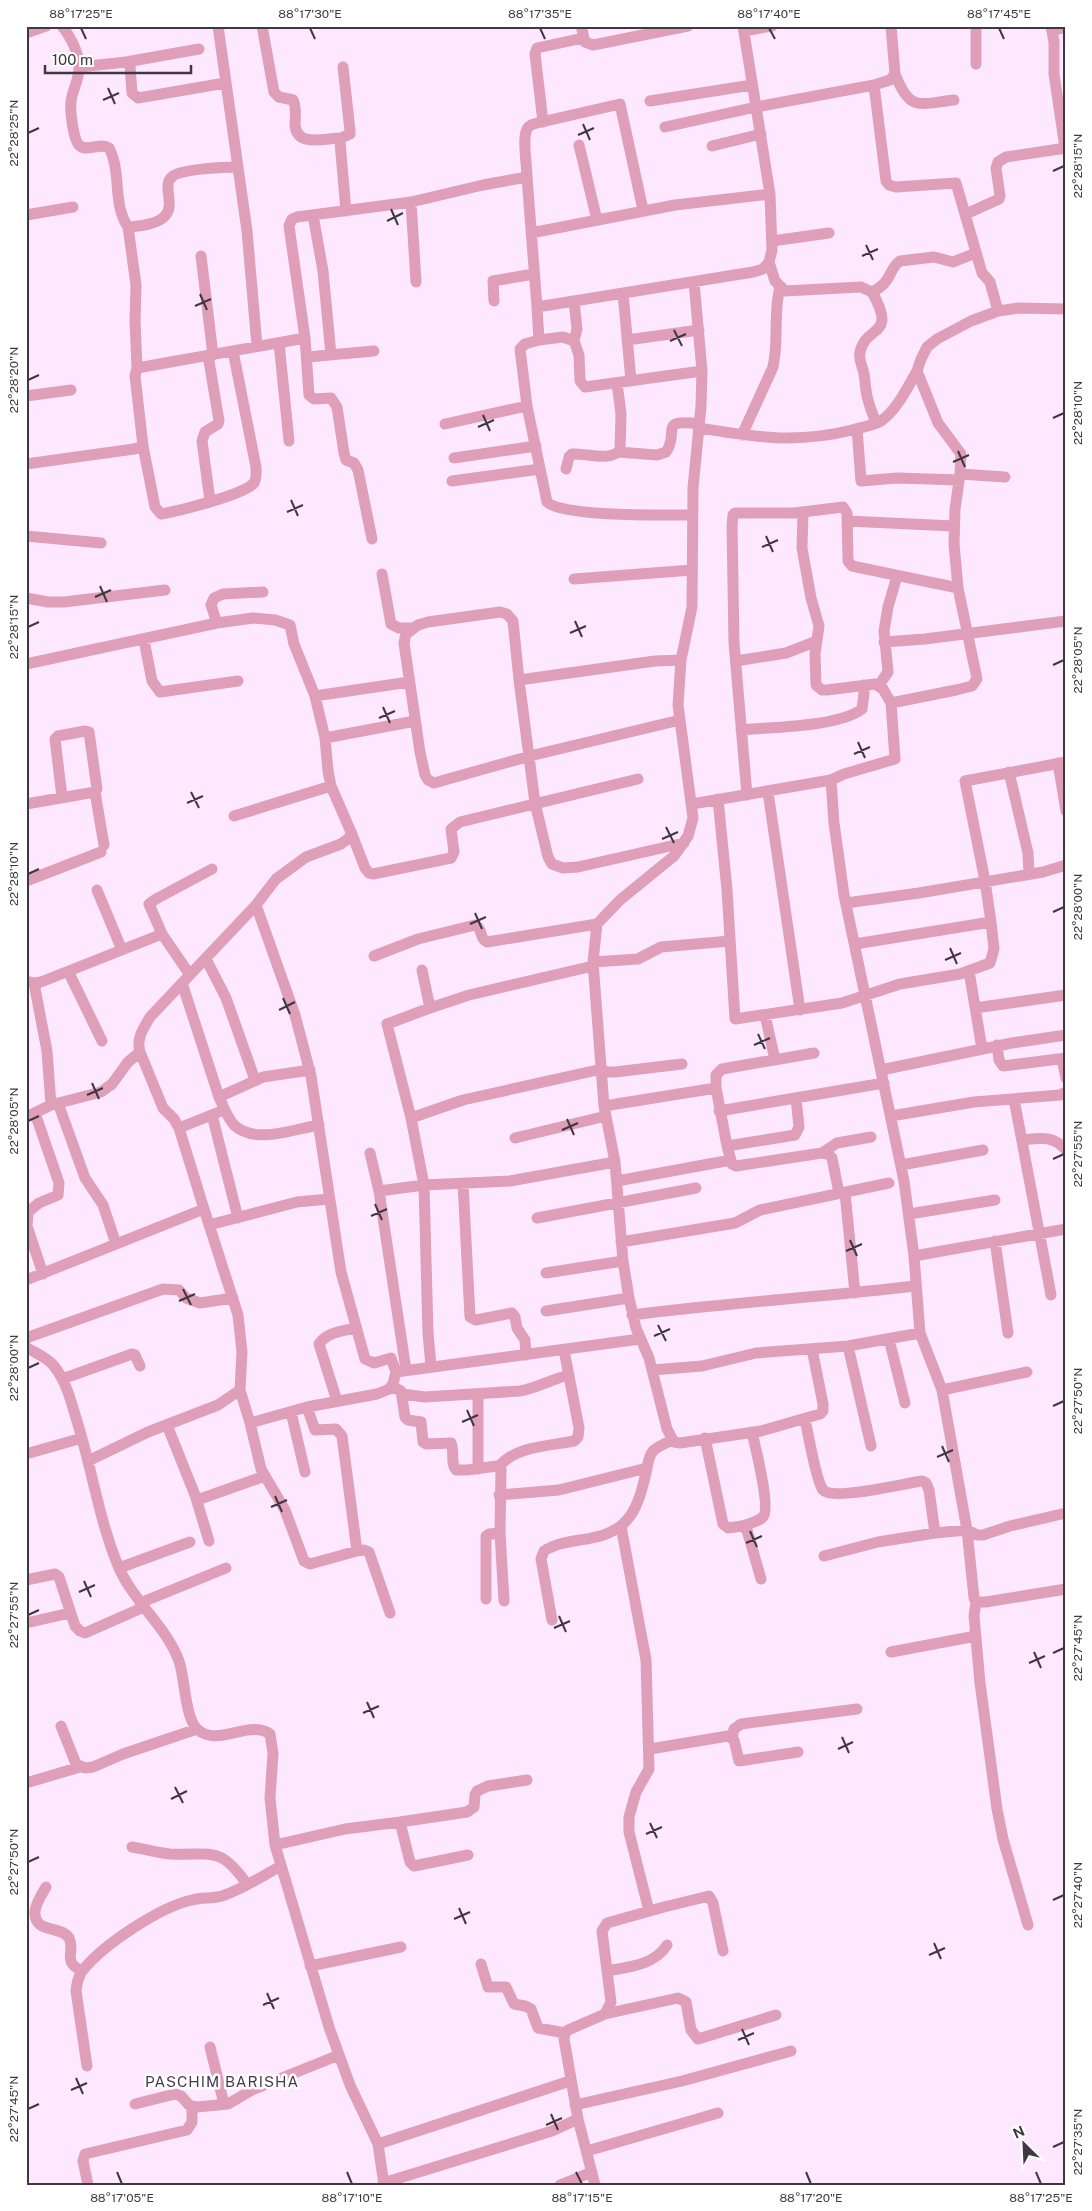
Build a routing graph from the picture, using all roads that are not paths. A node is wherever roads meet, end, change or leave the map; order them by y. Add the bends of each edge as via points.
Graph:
1 (46, 26) edge
2 (62, 26) edge
3 (218, 26) edge
4 (262, 26) edge
5 (688, 26) edge
6 (772, 26) edge
7 (891, 26) edge
8 (976, 26) edge
9 (1066, 27) edge
10 (743, 28) edge
11 (1052, 29) edge
12 (652, 30) edge
13 (582, 32) edge
14 (26, 33) edge
15 (199, 49) dead end
16 (126, 62) junction
17 (976, 64) dead end
18 (79, 67) junction
19 (343, 67) dead end
20 (894, 74) junction
21 (225, 83) junction
22 (752, 85) junction
23 (874, 85) junction
24 (1062, 93) edge
25 (954, 100) dead end
26 (650, 101) dead end
27 (756, 107) junction
28 (543, 122) junction
29 (665, 127) dead end
30 (761, 134) junction
31 (341, 138) junction
32 (579, 144) dead end
33 (712, 146) dead end
34 (1065, 148) edge
35 (238, 167) junction
36 (527, 177) junction
37 (770, 194) junction
38 (411, 202) junction
39 (73, 207) dead end
40 (643, 210) junction
41 (346, 211) junction
42 (966, 214) junction
43 (26, 215) edge
44 (313, 215) junction
45 (597, 220) junction
46 (128, 227) junction
47 (531, 233) junction
48 (829, 233) dead end
49 (772, 241) junction
50 (976, 253) junction
51 (201, 256) dead end
52 (769, 262) junction
53 (534, 274) junction
54 (416, 282) dead end
55 (694, 282) junction
56 (780, 287) junction
57 (872, 292) junction
58 (623, 293) junction
59 (494, 301) dead end
60 (574, 301) junction
61 (537, 307) junction
62 (1066, 309) edge
63 (998, 311) junction
64 (699, 330) junction
65 (305, 338) junction
66 (540, 340) junction
67 (627, 340) junction
68 (574, 341) junction
69 (279, 343) junction
70 (257, 346) junction
71 (233, 351) junction
72 (374, 351) dead end
73 (331, 354) junction
74 (210, 355) junction
75 (307, 356) junction
76 (137, 368) junction
77 (702, 371) junction
78 (918, 371) junction
79 (631, 381) junction
80 (618, 383) junction
81 (71, 390) dead end
82 (26, 396) edge
83 (527, 406) junction
84 (876, 423) junction
85 (445, 424) dead end
86 (699, 426) junction
87 (857, 428) junction
88 (742, 435) junction
89 (289, 441) dead end
90 (143, 446) junction
91 (536, 446) junction
92 (618, 452) junction
93 (454, 458) dead end
94 (26, 464) edge
95 (540, 469) junction
96 (566, 470) dead end
97 (960, 477) junction
98 (1005, 477) dead end
99 (452, 481) dead end
100 (210, 501) junction
101 (803, 512) junction
102 (692, 515) junction
103 (847, 521) junction
104 (954, 526) junction
105 (26, 536) edge
106 (372, 539) dead end
107 (101, 543) dead end
108 (692, 570) junction
109 (382, 574) dead end
110 (897, 576) junction
111 (574, 579) dead end
112 (958, 588) junction
113 (165, 590) dead end
114 (263, 592) dead end
115 (26, 598) edge
116 (1066, 621) edge
117 (217, 623) junction
118 (412, 628) junction
119 (967, 633) junction
120 (144, 640) junction
121 (817, 641) junction
122 (884, 642) junction
123 (681, 660) junction
124 (736, 661) junction
125 (26, 664) edge
126 (519, 680) junction
127 (238, 681) dead end
128 (409, 682) junction
129 (863, 685) junction
130 (879, 685) junction
131 (315, 696) junction
132 (891, 703) junction
133 (680, 720) junction
134 (415, 721) junction
135 (741, 730) junction
136 (325, 738) junction
137 (530, 756) junction
138 (1062, 763) edge
139 (1010, 772) junction
140 (638, 779) dead end
141 (832, 780) junction
142 (331, 786) junction
143 (95, 792) junction
144 (768, 792) junction
145 (747, 795) junction
146 (62, 797) junction
147 (718, 799) junction
148 (535, 803) junction
149 (26, 804) edge
150 (692, 804) junction
151 (1066, 811) edge
152 (234, 816) dead end
153 (351, 832) junction
154 (684, 843) junction
155 (1066, 865) edge
156 (212, 869) dead end
157 (1030, 874) junction
158 (26, 881) edge
159 (985, 881) junction
160 (97, 890) dead end
161 (846, 904) junction
162 (256, 905) junction
163 (991, 922) junction
164 (597, 924) junction
165 (162, 934) junction
166 (730, 940) junction
167 (854, 944) junction
168 (122, 950) junction
169 (374, 956) dead end
170 (206, 959) junction
171 (593, 964) junction
172 (422, 970) dead end
173 (969, 971) junction
174 (69, 973) junction
175 (186, 979) junction
176 (30, 982) edge
177 (866, 995) junction
178 (1066, 995) edge
179 (430, 1008) junction
180 (975, 1008) junction
181 (800, 1010) junction
182 (765, 1015) junction
183 (1066, 1035) edge
184 (102, 1041) dead end
185 (997, 1046) junction
186 (982, 1049) junction
187 (140, 1052) junction
188 (814, 1053) dead end
189 (1064, 1058) edge
190 (775, 1060) junction
191 (682, 1064) dead end
192 (602, 1069) junction
193 (310, 1070) junction
194 (881, 1070) junction
195 (1066, 1078) edge
196 (255, 1080) junction
197 (884, 1083) junction
198 (716, 1088) junction
199 (1066, 1092) edge
200 (219, 1097) junction
201 (796, 1098) junction
202 (1014, 1099) junction
203 (54, 1104) junction
204 (225, 1110) junction
205 (605, 1111) junction
206 (720, 1111) junction
207 (31, 1115) edge
208 (212, 1115) junction
209 (891, 1116) junction
210 (411, 1118) junction
211 (319, 1125) junction
212 (179, 1128) junction
213 (871, 1137) dead end
214 (515, 1138) dead end
215 (1022, 1140) junction
216 (727, 1146) junction
217 (983, 1150) dead end
218 (1066, 1150) edge
219 (370, 1153) dead end
220 (822, 1153) junction
221 (731, 1160) junction
222 (615, 1162) junction
223 (901, 1166) junction
224 (617, 1180) junction
225 (463, 1183) junction
226 (889, 1184) dead end
227 (424, 1185) junction
228 (696, 1188) dead end
229 (379, 1191) junction
230 (842, 1193) junction
231 (329, 1199) junction
232 (995, 1200) dead end
233 (619, 1202) junction
234 (204, 1209) junction
235 (909, 1214) junction
236 (238, 1218) junction
237 (537, 1218) dead end
238 (210, 1225) junction
239 (1066, 1229) edge
240 (1039, 1234) junction
241 (995, 1241) junction
242 (622, 1242) junction
243 (116, 1244) junction
244 (914, 1256) junction
245 (623, 1261) junction
246 (546, 1273) dead end
247 (43, 1274) junction
248 (26, 1280) edge
249 (915, 1286) junction
250 (855, 1293) junction
251 (1051, 1295) dead end
252 (233, 1298) junction
253 (629, 1298) junction
254 (546, 1311) dead end
255 (632, 1315) junction
256 (355, 1328) junction
257 (920, 1333) junction
258 (1008, 1333) dead end
259 (26, 1338) edge
260 (640, 1339) junction
261 (889, 1339) junction
262 (848, 1346) junction
263 (26, 1347) edge
264 (812, 1349) junction
265 (564, 1350) junction
266 (526, 1355) junction
267 (140, 1366) dead end
268 (431, 1366) junction
269 (652, 1370) junction
270 (401, 1371) junction
271 (1027, 1372) dead end
272 (569, 1375) junction
273 (62, 1379) junction
274 (390, 1389) junction
275 (240, 1390) junction
276 (942, 1390) junction
277 (402, 1394) junction
278 (478, 1394) junction
279 (337, 1401) junction
280 (904, 1403) dead end
281 (307, 1407) junction
282 (291, 1412) junction
283 (805, 1419) junction
284 (250, 1423) junction
285 (167, 1425) junction
286 (752, 1432) junction
287 (82, 1438) junction
288 (705, 1438) junction
289 (673, 1440) junction
290 (872, 1446) dead end
291 (26, 1454) edge
292 (88, 1461) junction
293 (499, 1467) junction
294 (647, 1468) junction
295 (478, 1469) junction
296 (305, 1472) dead end
297 (265, 1476) junction
298 (499, 1495) junction
299 (197, 1500) junction
300 (1066, 1513) edge
301 (621, 1526) junction
302 (742, 1526) junction
303 (968, 1530) junction
304 (500, 1533) junction
305 (935, 1533) junction
306 (209, 1541) dead end
307 (190, 1542) dead end
308 (357, 1551) junction
309 (824, 1556) dead end
310 (119, 1568) junction
311 (226, 1568) dead end
312 (760, 1579) dead end
313 (26, 1580) edge
314 (1066, 1589) edge
315 (486, 1599) dead end
316 (504, 1601) dead end
317 (976, 1602) junction
318 (142, 1605) junction
319 (70, 1613) junction
320 (390, 1613) dead end
321 (552, 1620) dead end
322 (26, 1623) edge
323 (976, 1636) junction
324 (891, 1652) dead end
325 (857, 1709) dead end
326 (61, 1726) dead end
327 (197, 1730) junction
328 (732, 1738) junction
329 (650, 1748) junction
330 (798, 1752) dead end
331 (80, 1767) junction
332 (527, 1780) dead end
333 (26, 1783) edge
334 (400, 1822) junction
335 (275, 1845) junction
336 (132, 1847) dead end
337 (468, 1855) dead end
338 (281, 1866) junction
339 (247, 1884) junction
340 (46, 1887) dead end
341 (649, 1911) junction
342 (1028, 1925) dead end
343 (667, 1945) dead end
344 (401, 1947) dead end
345 (723, 1951) dead end
346 (481, 1964) dead end
347 (310, 1966) junction
348 (82, 1971) junction
349 (607, 1971) junction
350 (605, 2014) junction
351 (776, 2015) dead end
352 (565, 2033) junction
353 (210, 2047) dead end
354 (792, 2051) dead end
355 (339, 2055) junction
356 (87, 2066) dead end
357 (570, 2081) junction
358 (135, 2104) dead end
359 (224, 2104) junction
360 (575, 2105) junction
361 (192, 2106) junction
362 (718, 2113) dead end
363 (578, 2119) junction
364 (378, 2144) junction
365 (587, 2150) junction
366 (592, 2172) junction
367 (383, 2184) edge
368 (88, 2185) edge
369 (560, 2185) edge
370 (595, 2185) edge

1 - 14 street
2 - 18 street via 72,40
3 - 21 street
4 - 31 street via 274,92 279,97 293,100 298,136 304,140
5 - 12 street
6 - 10 street
7 - 20 street
8 - 17 street
9 - 11 street
10 - 22 street
11 - 24 street via 1054,74
12 - 13 street via 593,45 587,44
13 - 28 street via 537,48
15 - 16 street
16 - 18 street
16 - 21 street via 130,66 132,93 138,98
18 - 46 street via 71,103 75,138 82,147 103,145 109,148 121,210
19 - 31 street via 350,131 348,136
20 - 23 street via 890,80
20 - 25 street via 902,92 912,102
21 - 35 street
22 - 26 street
22 - 27 street
23 - 27 street
23 - 42 street via 886,181 896,186 956,183
24 - 34 street
27 - 29 street
27 - 30 street
28 - 36 street via 532,124 526,130
28 - 40 street via 620,104
30 - 33 street
30 - 37 street
31 - 41 street
32 - 45 street
34 - 42 street via 1006,157 998,162 999,200
35 - 46 street via 173,175 169,180 168,213 163,219
35 - 70 street
36 - 38 street
36 - 47 street
37 - 40 street
37 - 49 street
38 - 41 street
38 - 54 street
39 - 43 street
40 - 45 street
41 - 44 street
42 - 50 street
44 - 65 street via 292,219 289,226
44 - 73 street via 323,270
45 - 47 street
46 - 76 street via 136,284
47 - 53 street
48 - 49 street
49 - 52 street
50 - 57 street via 953,262 934,257 900,261 885,284
50 - 63 street via 982,273 990,282
51 - 74 street
52 - 55 street via 763,269 753,272
52 - 56 street
53 - 59 street via 493,281
53 - 61 street
55 - 58 street
55 - 64 street
56 - 57 street via 790,292 861,287
56 - 88 street via 773,367
57 - 84 street via 882,324 865,342 860,360
58 - 60 street
58 - 67 street
60 - 61 street
60 - 68 street via 577,329
61 - 66 street
62 - 63 street
63 - 78 street via 937,339 928,347
64 - 67 street
64 - 77 street
65 - 69 street
65 - 75 street
66 - 68 street via 563,338
66 - 83 street via 524,344 520,349
67 - 79 street
68 - 80 street via 582,385
69 - 70 street
69 - 89 street
70 - 71 street
71 - 74 street
71 - 100 street via 257,477 245,489
72 - 73 street
73 - 75 street
74 - 76 street
74 - 100 street via 219,421 206,432 202,441
75 - 106 street via 309,395 314,399 332,398 337,407 344,453 346,460 354,463 358,470
76 - 90 street via 135,376
77 - 79 street
77 - 86 street
78 - 84 street via 891,412
78 - 97 street via 938,423 960,454
79 - 80 street
80 - 92 street via 621,437
81 - 82 street
83 - 85 street
83 - 91 street
84 - 87 street
86 - 88 street
86 - 92 street via 673,425 666,452 657,455
86 - 102 street
87 - 88 street via 799,439
87 - 97 street via 862,481
90 - 94 street
90 - 100 street via 157,512 166,513
91 - 93 street
91 - 95 street
92 - 96 street via 608,455 572,454
95 - 99 street
95 - 102 street via 546,502 559,509
97 - 98 street
97 - 104 street
101 - 103 street via 842,507
101 - 121 street via 802,548 820,626
101 - 124 street via 739,512 733,516 732,600
102 - 108 street
103 - 104 street
103 - 110 street via 850,564
104 - 112 street
105 - 107 street
108 - 111 street
108 - 123 street via 692,607
109 - 118 street via 391,624
110 - 112 street
110 - 122 street
112 - 119 street
113 - 115 street via 64,602
114 - 117 street via 223,594 214,598 211,605
116 - 119 street
117 - 120 street
117 - 131 street via 253,618 290,625 294,644
118 - 126 street via 435,621 500,612 507,614 515,629
118 - 128 street via 404,643
119 - 122 street
119 - 132 street via 977,674 975,684
120 - 125 street
120 - 127 street via 152,681 160,692
121 - 124 street via 786,653
121 - 129 street via 815,682 819,688 827,690
122 - 130 street via 888,672
123 - 126 street via 655,660
123 - 133 street via 678,688
124 - 135 street
126 - 137 street
128 - 131 street
128 - 134 street
129 - 130 street
129 - 135 street via 862,709 850,716 816,723
130 - 132 street
131 - 136 street
132 - 141 street via 895,760
133 - 137 street
133 - 150 street
134 - 136 street
134 - 137 street via 425,775 434,783
135 - 145 street
136 - 142 street
137 - 148 street
138 - 139 street
138 - 151 street
139 - 157 street
139 - 159 street via 965,781
140 - 148 street
141 - 144 street
141 - 161 street via 834,823
142 - 152 street
142 - 153 street
143 - 146 street
143 - 146 street via 89,732 85,731 55,739
143 - 158 street via 103,849
144 - 145 street
144 - 181 street
145 - 147 street
146 - 149 street
147 - 150 street
147 - 166 street
148 - 153 street via 457,823 451,830 454,852 451,858 373,874 367,872
148 - 154 street via 548,857 556,867 578,867
150 - 154 street via 692,818
153 - 162 street via 347,841 294,864 276,879
154 - 164 street via 674,856 620,900
155 - 157 street
156 - 165 street via 152,901 150,908
157 - 159 street
159 - 161 street
159 - 163 street
160 - 168 street
161 - 167 street
162 - 170 street
162 - 193 street via 295,1015
163 - 167 street
163 - 173 street via 994,957 990,963
164 - 169 street via 487,942 475,925 418,939
164 - 171 street
165 - 168 street
165 - 175 street
166 - 171 street via 661,947 638,959
166 - 182 street via 735,1019
167 - 177 street
168 - 174 street
170 - 175 street
170 - 196 street via 226,998
171 - 179 street
171 - 192 street
172 - 179 street
173 - 177 street via 900,984
173 - 180 street
174 - 176 street
174 - 184 street
175 - 187 street via 150,1017 138,1041
175 - 200 street
176 - 203 street via 47,1051
177 - 181 street
177 - 194 street
178 - 180 street
179 - 210 street via 387,1024
180 - 186 street
181 - 182 street
182 - 190 street
183 - 185 street
185 - 186 street
185 - 189 street via 1003,1066
186 - 194 street
187 - 203 street via 101,1092
187 - 212 street via 163,1108
188 - 190 street
189 - 195 street
190 - 198 street via 718,1071
191 - 192 street via 615,1072
192 - 205 street
192 - 210 street via 463,1100
193 - 196 street via 273,1074
193 - 211 street
194 - 197 street
196 - 200 street
197 - 201 street
197 - 209 street
198 - 205 street
198 - 206 street
199 - 202 street
200 - 204 street
201 - 206 street
201 - 216 street via 799,1127 795,1135
202 - 209 street via 974,1102
202 - 215 street
203 - 207 street
203 - 243 street via 85,1178 103,1205
204 - 208 street
204 - 211 street via 235,1126 254,1134
205 - 214 street
205 - 222 street
206 - 216 street
207 - 247 street via 60,1190 58,1195 28,1212 27,1226
208 - 212 street
208 - 236 street
209 - 223 street
210 - 227 street
211 - 231 street
212 - 234 street
213 - 220 street via 838,1143
215 - 218 street via 1052,1139
215 - 240 street
216 - 221 street
217 - 223 street
219 - 229 street
220 - 221 street via 743,1166 736,1166
220 - 230 street via 832,1158
221 - 224 street
222 - 224 street
222 - 225 street via 510,1181
223 - 235 street
224 - 233 street
225 - 227 street
225 - 266 street via 470,1318 476,1320 512,1313 525,1340
226 - 230 street
227 - 229 street
227 - 268 street
228 - 233 street
229 - 270 street
230 - 242 street via 760,1210 735,1223
230 - 250 street
231 - 236 street via 297,1202
231 - 256 street via 341,1272
232 - 235 street
233 - 237 street
233 - 242 street
234 - 238 street
234 - 243 street
235 - 244 street
236 - 238 street
238 - 252 street
239 - 240 street
240 - 241 street
240 - 251 street
241 - 244 street
241 - 258 street
242 - 245 street
243 - 247 street
244 - 249 street
245 - 246 street
245 - 253 street
247 - 248 street
249 - 250 street
249 - 257 street
250 - 255 street
252 - 259 street via 200,1303 186,1298 179,1290 163,1289
252 - 275 street via 242,1352
253 - 254 street
253 - 255 street
255 - 260 street
256 - 270 street via 365,1359 374,1363 391,1358
256 - 279 street via 329,1335 319,1344
257 - 261 street
257 - 276 street
260 - 265 street
260 - 269 street
261 - 262 street
261 - 280 street
262 - 264 street
262 - 290 street
263 - 273 street via 48,1360
264 - 269 street via 756,1353 702,1366
264 - 283 street via 823,1411
265 - 266 street
265 - 272 street
266 - 268 street
267 - 273 street via 132,1354
268 - 270 street
269 - 289 street
270 - 274 street
271 - 276 street
272 - 278 street via 530,1390
272 - 293 street via 578,1437 574,1441 520,1452 507,1458
273 - 287 street
274 - 277 street via 398,1388
274 - 279 street
275 - 284 street
275 - 285 street via 218,1405
276 - 303 street
277 - 278 street via 425,1397
277 - 295 street via 405,1417 421,1422 423,1442 451,1444 454,1468
278 - 295 street
279 - 281 street
281 - 282 street
281 - 308 street via 315,1430 336,1429 342,1436
282 - 284 street
282 - 296 street
283 - 286 street
283 - 305 street via 824,1491 828,1494 847,1493 922,1481 929,1490
284 - 297 street
285 - 292 street
285 - 299 street
286 - 288 street
286 - 302 street via 765,1512 762,1517
287 - 291 street
287 - 292 street
288 - 289 street via 680,1443
288 - 302 street via 723,1524 728,1528
289 - 294 street via 654,1450
292 - 310 street
293 - 295 street
293 - 298 street via 502,1472
294 - 298 street via 558,1490
294 - 301 street via 634,1512
297 - 299 street
297 - 308 street via 279,1499 307,1564
298 - 304 street
299 - 306 street
300 - 303 street via 983,1535
301 - 321 street via 544,1551 542,1559
301 - 329 street via 646,1660
302 - 312 street via 750,1536
303 - 305 street
303 - 317 street
304 - 315 street via 486,1536
304 - 316 street
305 - 309 street via 878,1542
307 - 310 street
308 - 320 street via 369,1552
310 - 318 street
311 - 318 street
313 - 319 street via 55,1574 59,1577
314 - 317 street
317 - 323 street
318 - 319 street via 85,1633 75,1626
318 - 327 street via 167,1637 178,1659 191,1722
319 - 322 street
323 - 324 street
323 - 342 street via 997,1809
325 - 328 street via 741,1724 734,1729
326 - 331 street
327 - 331 street via 93,1767
327 - 335 street via 212,1735 258,1729 270,1734 273,1752 270,1798
328 - 329 street
328 - 330 street via 739,1761
329 - 341 street via 649,1769 636,1792 629,1817 629,1832
331 - 333 street
332 - 334 street via 488,1786 477,1791 474,1807 467,1812
334 - 335 street via 345,1829
334 - 337 street via 410,1862 414,1866
335 - 338 street
336 - 339 street via 170,1854 213,1854 230,1863
338 - 339 street
338 - 347 street
339 - 348 street via 222,1896 185,1902 155,1915 128,1931
340 - 348 street via 35,1911 36,1918 43,1927 67,1936 71,1962
341 - 345 street via 710,1896
341 - 349 street via 613,1920 604,1926
343 - 349 street via 659,1956 648,1961
344 - 347 street
346 - 352 street via 488,1987 506,1987 514,2004 531,2009 540,2030
347 - 355 street
348 - 356 street via 77,1981 76,2000
349 - 350 street via 611,2002
350 - 351 street via 683,1999 698,2039
350 - 352 street
352 - 357 street
353 - 359 street
354 - 360 street via 682,2081
355 - 359 street
355 - 364 street
357 - 360 street
357 - 364 street
358 - 361 street via 175,2094
359 - 361 street
360 - 363 street
361 - 368 street via 190,2127 182,2132 85,2154 83,2161
362 - 365 street
363 - 365 street
363 - 367 street via 552,2131
364 - 367 street
365 - 366 street
366 - 369 street
366 - 370 street

